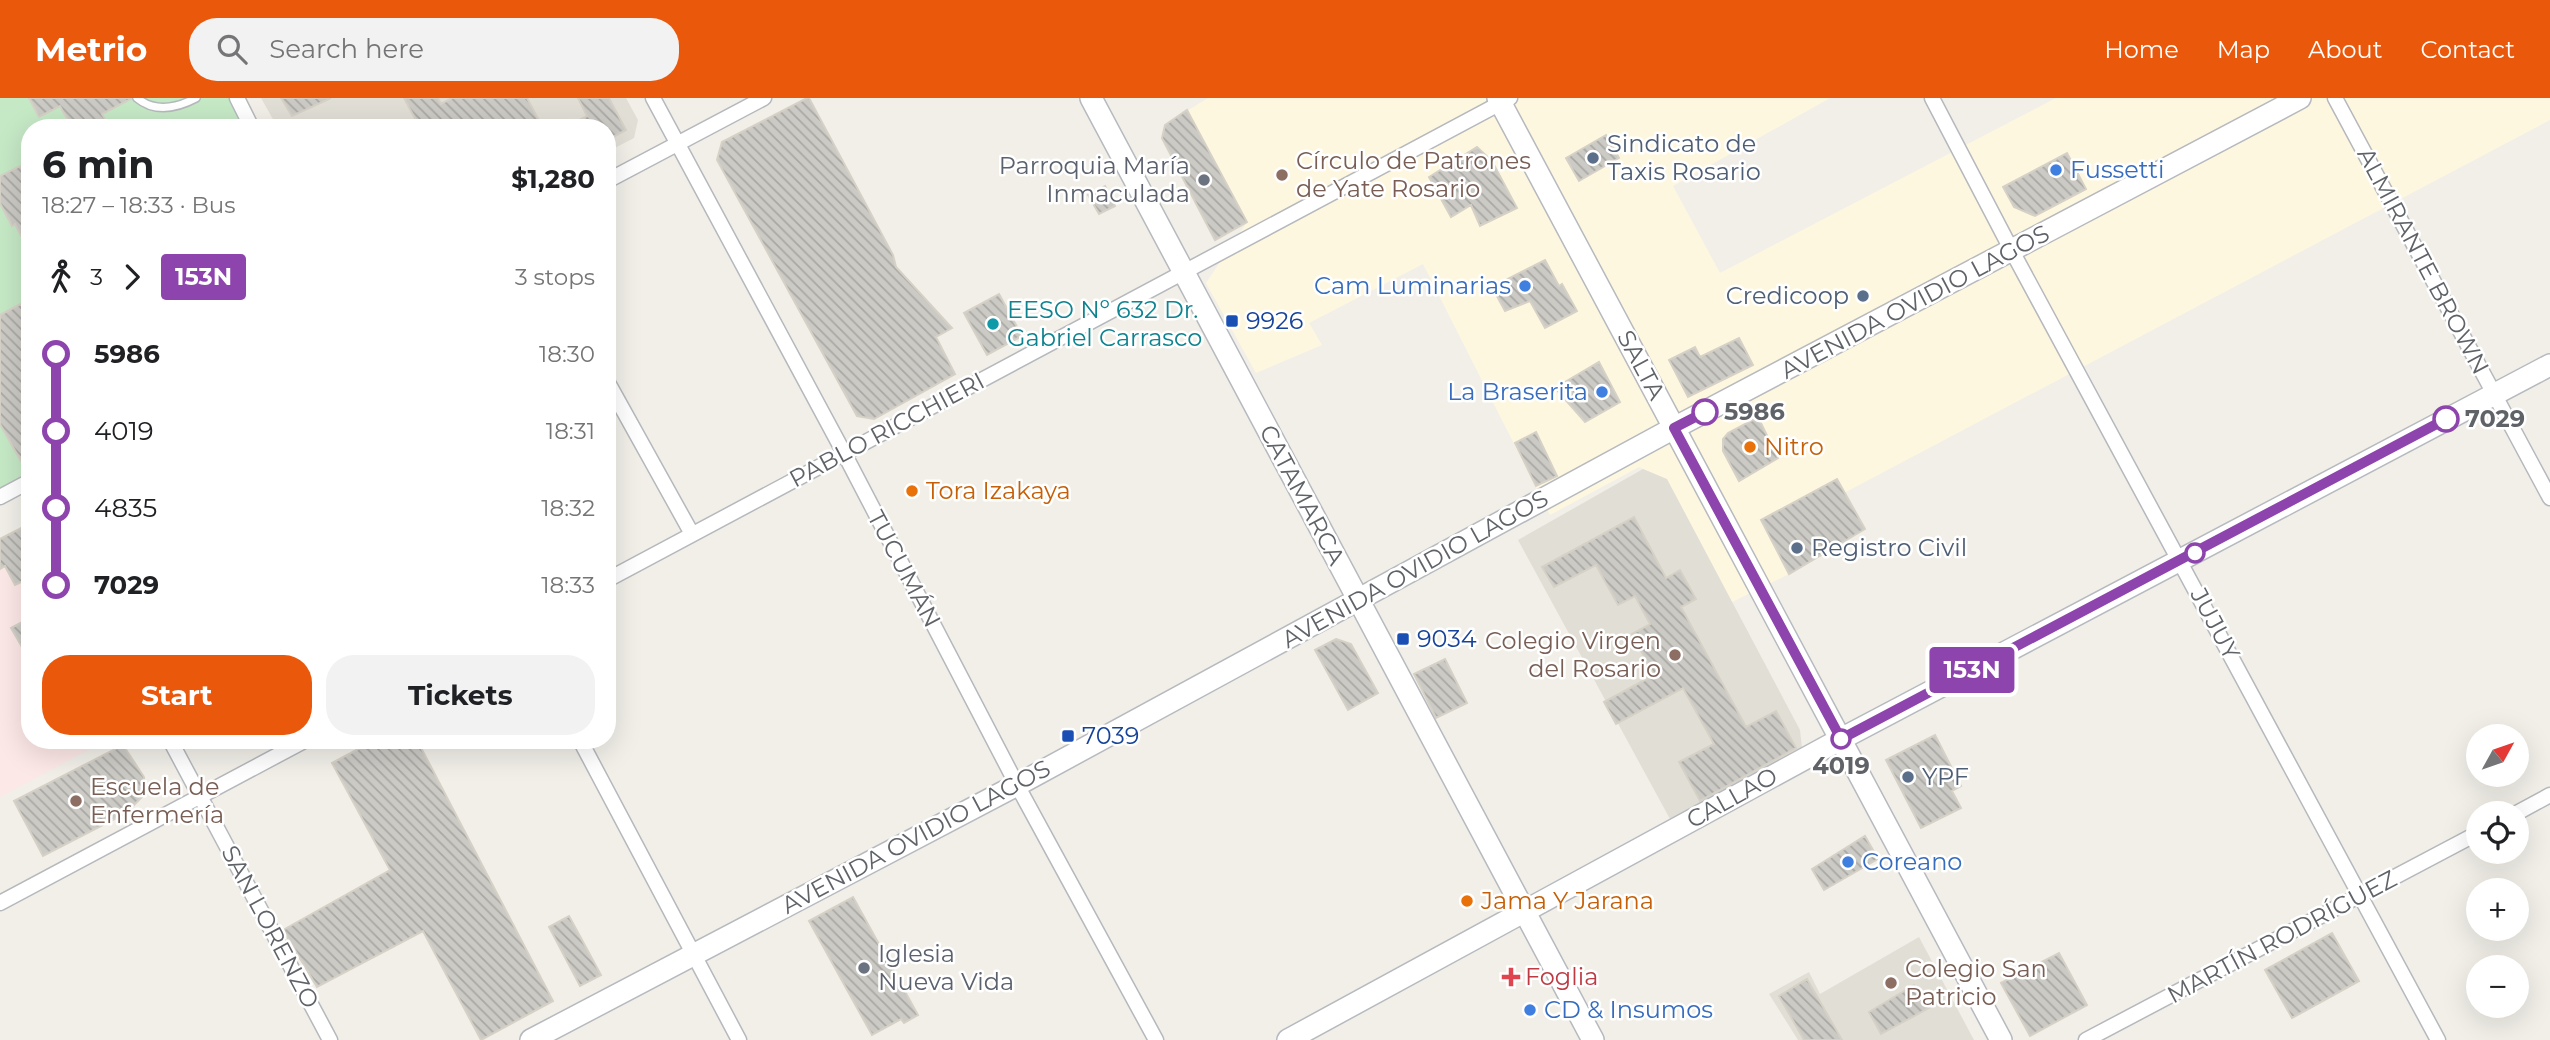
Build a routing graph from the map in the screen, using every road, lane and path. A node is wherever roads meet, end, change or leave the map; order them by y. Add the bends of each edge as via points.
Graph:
1 (137, 98) edge
2 (196, 98) edge
3 (236, 98) edge
4 (653, 98) edge
5 (764, 98) edge
6 (1091, 98) edge
7 (1933, 98) edge
8 (2300, 98) edge
9 (2335, 98) edge
10 (1503, 100) edge
11 (248, 119) edge
12 (677, 145) junction
13 (616, 176) edge
14 (2012, 251) junction
15 (1184, 272) junction
16 (2550, 365) edge
17 (2494, 393) junction
18 (616, 397) edge
19 (1674, 428) junction
20 (844, 453) junction
21 (21, 486) edge
22 (0, 497) edge
23 (2550, 498) edge
24 (692, 534) junction
25 (2181, 561) junction
26 (616, 575) edge
27 (1358, 599) junction
28 (1841, 739) junction
29 (175, 749) edge
30 (289, 749) edge
31 (585, 749) edge
32 (1017, 785) junction
33 (2550, 795) edge
34 (201, 796) junction
35 (2529, 806) edge
36 (2466, 840) edge
37 (2361, 896) junction
38 (0, 903) edge
39 (1525, 911) junction
40 (693, 954) junction
41 (330, 1040) edge
42 (531, 1040) edge
43 (739, 1040) edge
44 (1156, 1040) edge
45 (1288, 1040) edge
46 (1593, 1040) edge
47 (2001, 1040) edge
48 (2086, 1040) edge
49 (2438, 1040) edge

1 - 2 lane via 150,107 162,108
3 - 11 street
4 - 12 street, TUCUMÁN
5 - 12 street
6 - 15 main road, CATAMARCA
7 - 14 street, JUJUY
8 - 14 main road, AVENIDA OVIDIO LAGOS
9 - 17 street, ALMIRANTE BROWN
10 - 15 street, PABLO RICCHIERI
10 - 19 main road, SALTA
12 - 13 street
12 - 20 street, TUCUMÁN
14 - 19 main road, AVENIDA OVIDIO LAGOS
14 - 25 street, JUJUY
15 - 20 street, PABLO RICCHIERI
15 - 27 main road, CATAMARCA
16 - 17 main road, CALLAO
17 - 23 street, ALMIRANTE BROWN
17 - 25 main road, CALLAO
18 - 24 street
19 - 27 main road, AVENIDA OVIDIO LAGOS
19 - 28 main road, SALTA
20 - 24 street, PABLO RICCHIERI
20 - 32 street, TUCUMÁN
21 - 22 street
24 - 26 street, PABLO RICCHIERI
25 - 28 main road, CALLAO
25 - 37 street, JUJUY
27 - 32 main road, AVENIDA OVIDIO LAGOS
27 - 39 main road, CATAMARCA
28 - 39 main road, CALLAO
28 - 47 main road, SALTA
29 - 34 street, SAN LORENZO
30 - 34 street
31 - 40 street
32 - 40 main road, AVENIDA OVIDIO LAGOS
32 - 44 street, TUCUMÁN
33 - 35 street
34 - 38 street
34 - 41 street, SAN LORENZO
36 - 37 street, MARTÍN RODRÍGUEZ
37 - 48 street, MARTÍN RODRÍGUEZ
37 - 49 street, JUJUY
39 - 45 main road, CALLAO
39 - 46 main road, CATAMARCA
40 - 42 main road, AVENIDA OVIDIO LAGOS
40 - 43 street

